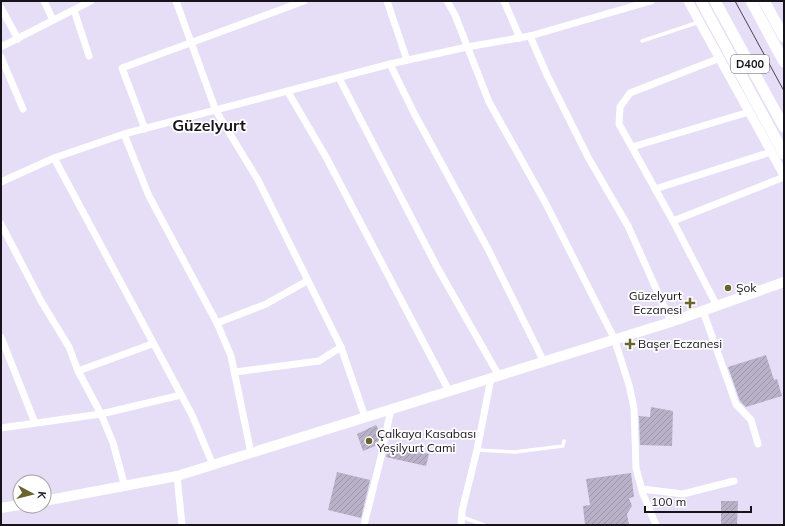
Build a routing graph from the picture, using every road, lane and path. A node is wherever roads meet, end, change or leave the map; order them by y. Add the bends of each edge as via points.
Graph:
1 (44, 1) edge
2 (91, 1) edge
3 (176, 1) edge
4 (304, 1) edge
5 (387, 1) edge
6 (447, 1) edge
7 (504, 1) edge
8 (651, 1) edge
9 (688, 1) edge
10 (701, 1) edge
11 (715, 1) edge
12 (751, 1) edge
13 (764, 1) edge
14 (1, 8) edge
15 (74, 10) junction
16 (53, 20) junction
17 (699, 22) junction
18 (530, 36) junction
19 (784, 37) edge
20 (520, 38) junction
21 (18, 39) junction
22 (192, 42) junction
23 (642, 42) dead end
24 (1, 47) edge
25 (467, 47) junction
26 (89, 56) dead end
27 (1, 57) edge
28 (720, 58) junction
29 (407, 60) junction
30 (784, 62) edge
31 (390, 64) junction
32 (339, 78) junction
33 (288, 92) junction
34 (23, 109) dead end
35 (216, 111) junction
36 (749, 112) junction
37 (784, 127) edge
38 (145, 129) junction
39 (124, 134) junction
40 (632, 147) junction
41 (771, 152) junction
42 (784, 154) edge
43 (54, 158) junction
44 (1, 173) edge
45 (784, 176) edge
46 (4, 181) edge
47 (655, 188) junction
48 (673, 221) junction
49 (1, 224) edge
50 (4, 238) edge
51 (307, 281) junction
52 (784, 282) edge
53 (717, 306) junction
54 (703, 311) junction
55 (671, 322) junction
56 (217, 324) junction
57 (1, 337) edge
58 (614, 338) junction
59 (152, 344) junction
60 (341, 347) junction
61 (544, 362) junction
62 (78, 371) junction
63 (235, 372) junction
64 (495, 377) junction
65 (449, 391) junction
66 (181, 395) junction
67 (391, 409) junction
68 (101, 414) junction
69 (365, 417) junction
70 (35, 423) junction
71 (1, 428) edge
72 (564, 441) dead end
73 (758, 444) dead end
74 (477, 450) junction
75 (251, 453) junction
76 (213, 465) junction
77 (177, 476) junction
78 (734, 481) dead end
79 (125, 487) junction
80 (642, 489) junction
81 (52, 500) edge
82 (12, 506) edge
83 (1, 508) edge
84 (462, 517) junction
85 (182, 525) edge
86 (364, 525) edge
87 (461, 525) edge
88 (484, 525) edge
89 (656, 525) edge

1 - 16 street
2 - 15 street
3 - 22 street
4 - 22 street
5 - 29 street
6 - 25 street
7 - 20 street
8 - 18 street
9 - 17 street
10 - 42 highway
11 - 37 highway, D400
12 - 30 highway, D400
13 - 19 highway
14 - 21 street
15 - 16 street
15 - 26 street
16 - 21 street
17 - 23 lane
17 - 28 street
18 - 20 street
18 - 55 street via 586,152 628,226
20 - 25 street
21 - 24 street
22 - 35 street
22 - 38 street via 122,68
25 - 29 street
25 - 58 street via 489,102 545,202
27 - 34 street
28 - 36 street
28 - 40 street via 630,93 620,106 619,124
29 - 31 street
31 - 32 street
31 - 61 street via 488,249
32 - 33 street
32 - 64 street
33 - 35 street
33 - 65 street via 326,157
35 - 38 street
35 - 51 street via 258,180
36 - 40 street
36 - 41 street
38 - 39 street
39 - 43 street
39 - 56 street via 149,196
40 - 47 street
41 - 45 street
41 - 47 street
43 - 46 street
43 - 59 street
44 - 46 street
45 - 48 street
47 - 48 street
48 - 53 street
49 - 50 street
50 - 62 street via 69,347
51 - 56 street via 266,304
51 - 60 street
52 - 53 main road
53 - 54 main road
54 - 55 main road
54 - 73 street via 736,404 751,420
55 - 58 main road
56 - 63 street
57 - 70 street
58 - 61 main road
58 - 80 street via 634,408 636,468
59 - 62 street
59 - 66 street
60 - 63 street via 319,361
60 - 69 street
61 - 64 main road
62 - 68 street
63 - 75 street
64 - 65 main road
64 - 74 street
65 - 67 main road
66 - 68 street
66 - 76 street
67 - 69 main road
67 - 86 street via 382,457
68 - 70 street
68 - 79 street via 113,443
69 - 75 main road
70 - 71 street
72 - 74 lane via 563,446 559,448 544,447 515,452
74 - 84 street
75 - 76 main road
76 - 77 main road
77 - 79 main road
77 - 85 street
78 - 80 street via 683,494
79 - 81 main road
80 - 89 street
82 - 83 main road
84 - 87 street
84 - 88 lane

